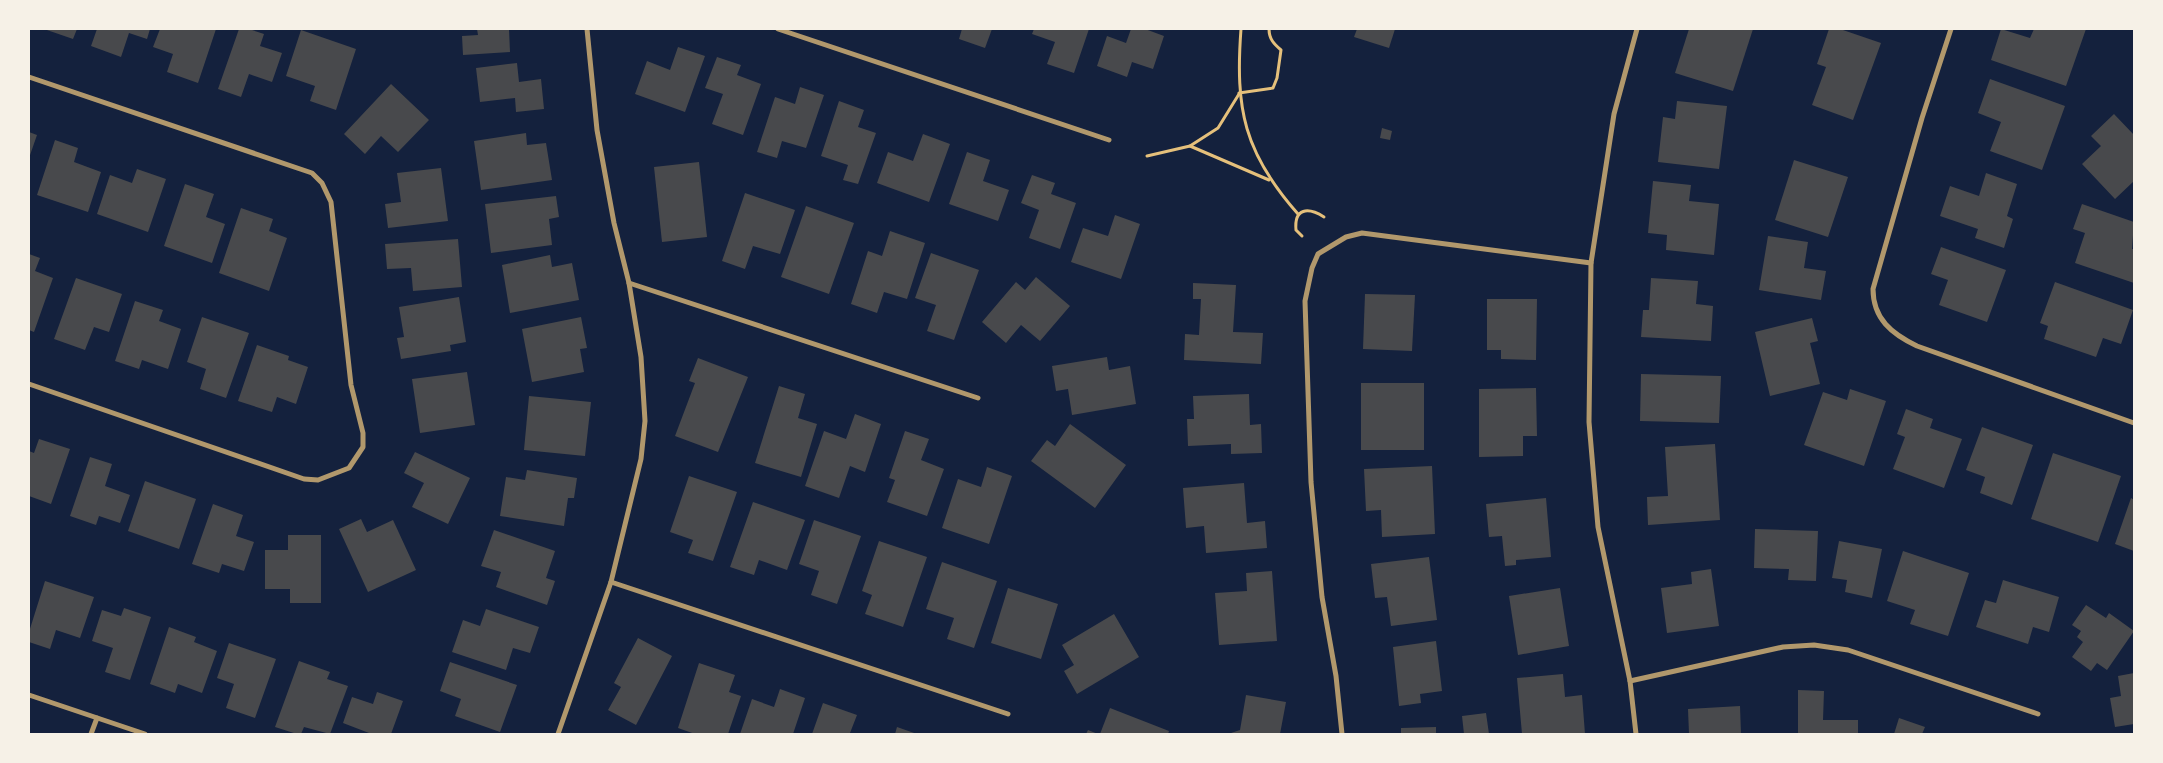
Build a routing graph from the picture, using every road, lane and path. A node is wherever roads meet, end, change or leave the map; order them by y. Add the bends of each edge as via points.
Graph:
1 (587, 29) edge
2 (778, 29) edge
3 (1241, 29) edge
4 (1269, 29) edge
5 (1637, 29) edge
6 (1952, 29) edge
7 (29, 77) edge
8 (1239, 93) junction
9 (1109, 140) dead end
10 (1190, 146) junction
11 (1147, 156) dead end
12 (1270, 180) junction
13 (1298, 214) junction
14 (1324, 217) dead end
15 (1302, 236) dead end
16 (1591, 263) junction
17 (629, 283) junction
18 (29, 384) edge
19 (978, 398) dead end
20 (2134, 423) edge
21 (611, 582) junction
22 (1630, 681) junction
23 (29, 695) edge
24 (1008, 714) dead end
25 (2038, 714) dead end
26 (97, 718) junction
27 (92, 734) edge
28 (145, 734) edge
29 (558, 734) edge
30 (1342, 734) edge
31 (1636, 734) edge

1 - 17 street via 597,130
2 - 9 street
3 - 8 path
4 - 8 path via 1274,44 1281,50 1278,78 1273,88
5 - 16 street via 1614,114
6 - 20 street via 1922,118 1873,289 1873,303 1880,320 1899,337 1917,346
7 - 18 street via 312,173 322,183 331,202 351,385 363,433 362,447 349,468 318,480 304,479
8 - 10 path via 1218,128
8 - 12 path via 1253,147
10 - 11 path
10 - 12 path
12 - 13 path
13 - 14 path via 1314,210
13 - 15 path via 1296,230
16 - 22 street via 1589,422 1598,527
16 - 30 street via 1362,233 1318,254 1305,301 1311,482 1322,597
17 - 19 street
17 - 21 street via 641,357 645,421 641,459
21 - 24 street
21 - 29 street
22 - 25 street via 1784,648 1814,646 1848,650
22 - 31 street
23 - 26 street
26 - 27 street
26 - 28 street

